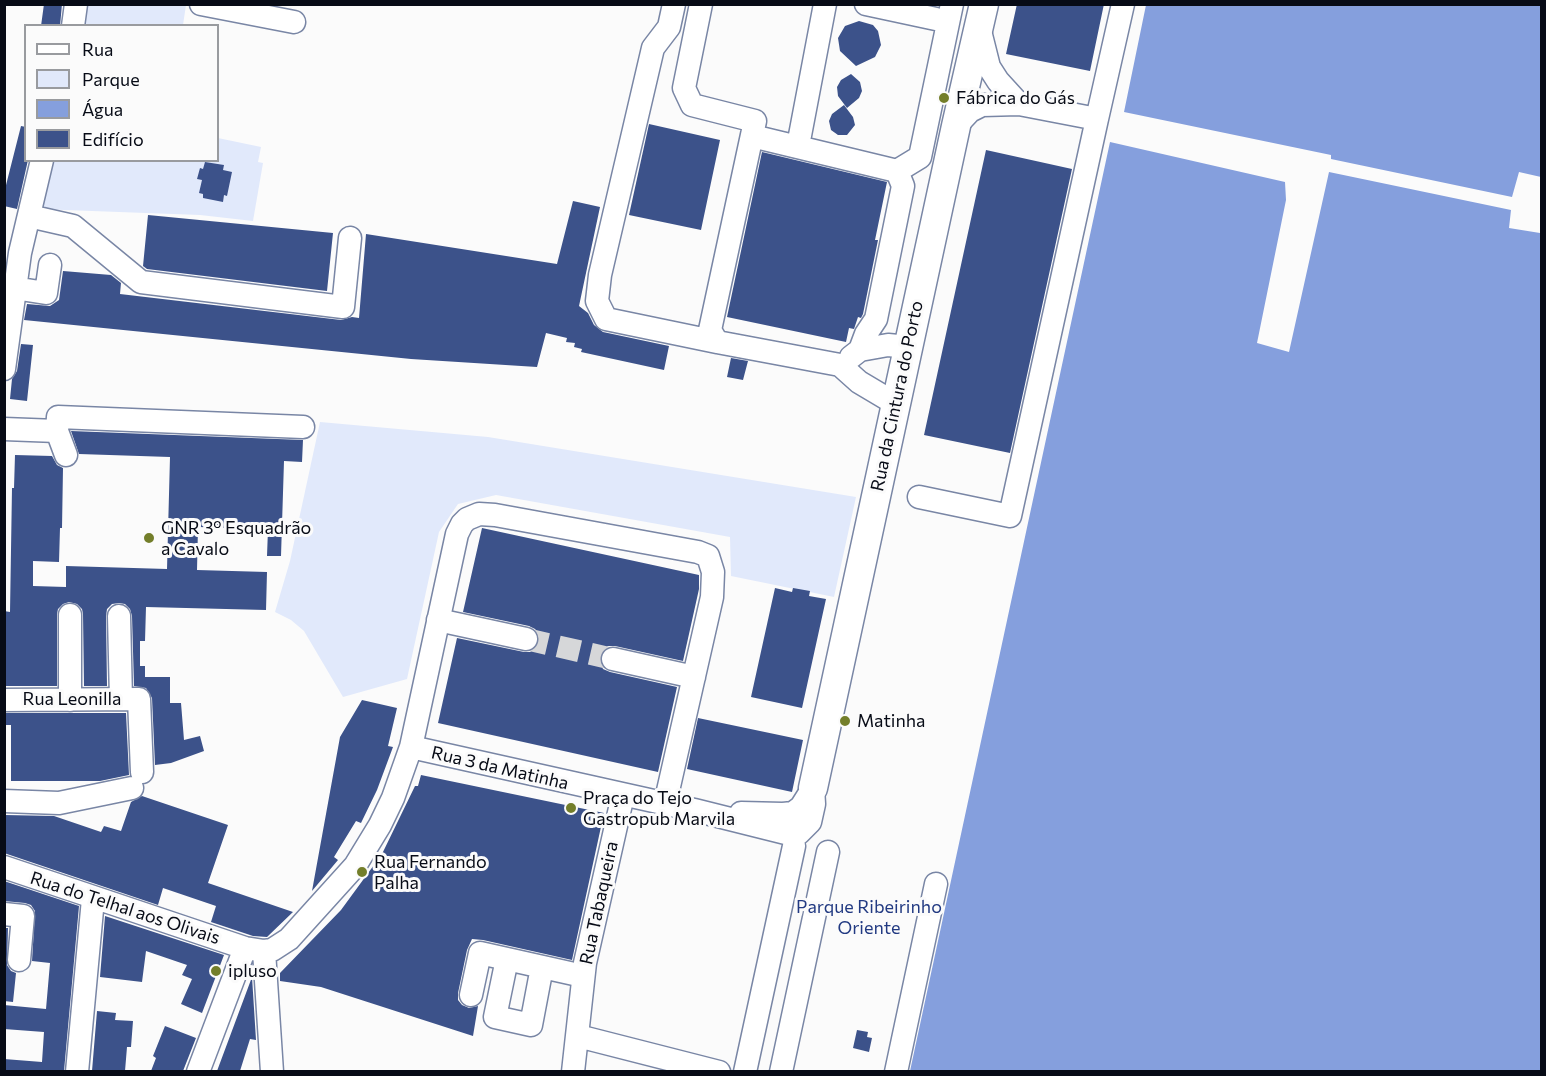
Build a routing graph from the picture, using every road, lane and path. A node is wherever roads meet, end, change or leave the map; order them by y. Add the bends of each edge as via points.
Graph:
1 (76, 4) edge
2 (201, 4) edge
3 (674, 4) edge
4 (701, 4) edge
5 (825, 4) edge
6 (866, 4) edge
7 (1124, 4) edge
8 (944, 12) edge
9 (982, 15) edge
10 (294, 22) dead end
11 (73, 24) edge
12 (1019, 104) junction
13 (1097, 119) junction
14 (956, 126) junction
15 (752, 136) junction
16 (798, 146) junction
17 (42, 162) edge
18 (897, 171) junction
19 (29, 216) junction
20 (350, 238) dead end
21 (50, 265) dead end
22 (14, 288) junction
23 (717, 342) junction
24 (908, 347) junction
25 (860, 350) junction
26 (5, 360) edge
27 (840, 365) junction
28 (896, 404) junction
29 (303, 427) dead end
30 (4, 429) edge
31 (57, 431) junction
32 (66, 455) dead end
33 (919, 497) dead end
34 (70, 615) dead end
35 (119, 616) dead end
36 (438, 620) junction
37 (525, 639) tunnel mouth
38 (613, 659) tunnel mouth
39 (694, 677) junction
40 (130, 699) junction
41 (4, 700) edge
42 (70, 700) junction
43 (411, 747) junction
44 (813, 788) joint
45 (623, 795) junction
46 (4, 801) edge
47 (665, 804) junction
48 (794, 846) dead end
49 (828, 852) dead end
50 (4, 867) edge
51 (936, 884) dead end
52 (93, 899) junction
53 (4, 914) edge
54 (255, 949) junction
55 (507, 959) junction
56 (19, 960) dead end
57 (542, 967) junction
58 (583, 976) junction
59 (471, 995) dead end
60 (578, 1036) junction
61 (77, 1071) edge
62 (198, 1071) edge
63 (272, 1071) edge
64 (573, 1071) edge
65 (719, 1071) edge
66 (745, 1071) edge
67 (781, 1071) edge
68 (896, 1071) edge

1 - 11 street
2 - 10 street
3 - 23 street via 669,27 653,48 597,301 606,319
4 - 15 street via 684,88 692,105 755,121
5 - 16 street
6 - 8 street
7 - 13 street
8 - 18 street via 920,157
9 - 12 street via 989,67
9 - 14 main road, Rua da Cintura do Porto
12 - 13 street
12 - 14 street via 982,105
13 - 33 street via 1010,516
14 - 24 main road, Rua da Cintura do Porto
15 - 16 street
15 - 23 street via 710,330
16 - 18 street
17 - 19 street
18 - 25 street via 903,186 876,319
19 - 20 street via 73,226 141,282 344,307
19 - 22 street
21 - 22 street via 46,293
22 - 26 street
23 - 27 street
24 - 25 street via 888,345
24 - 28 main road, Rua da Cintura do Porto
25 - 27 street
27 - 28 street via 859,382
28 - 44 main road, Rua da Cintura do Porto
29 - 31 street via 58,417
30 - 31 street
31 - 32 street
34 - 42 street
35 - 40 street
36 - 37 street
36 - 39 street via 457,534 467,519 479,514 698,552 711,561 713,585
36 - 43 street
38 - 39 street
39 - 47 street
40 - 42 street, Rua Leonilla
40 - 46 street via 137,780 59,803
41 - 42 street, Rua Leonilla
43 - 45 street, Rua 3 da Matinha
43 - 54 street via 387,811 355,866 290,939 272,950
44 - 47 street, Rua 3 da Matinha via 812,817 799,833 780,832
45 - 47 street, Rua 3 da Matinha
45 - 58 street, Rua Tabaqueira
48 - 66 street
49 - 67 street
50 - 52 street, Rua do Telhal aos Olivais
51 - 68 street
52 - 54 street, Rua do Telhal aos Olivais
52 - 61 street
53 - 56 street via 23,916
54 - 62 street
54 - 63 street
55 - 57 street
55 - 57 street via 495,1017 531,1025
55 - 59 street via 480,953
57 - 58 street
58 - 60 street, Rua Tabaqueira
60 - 64 street, Rua Tabaqueira
60 - 65 street

